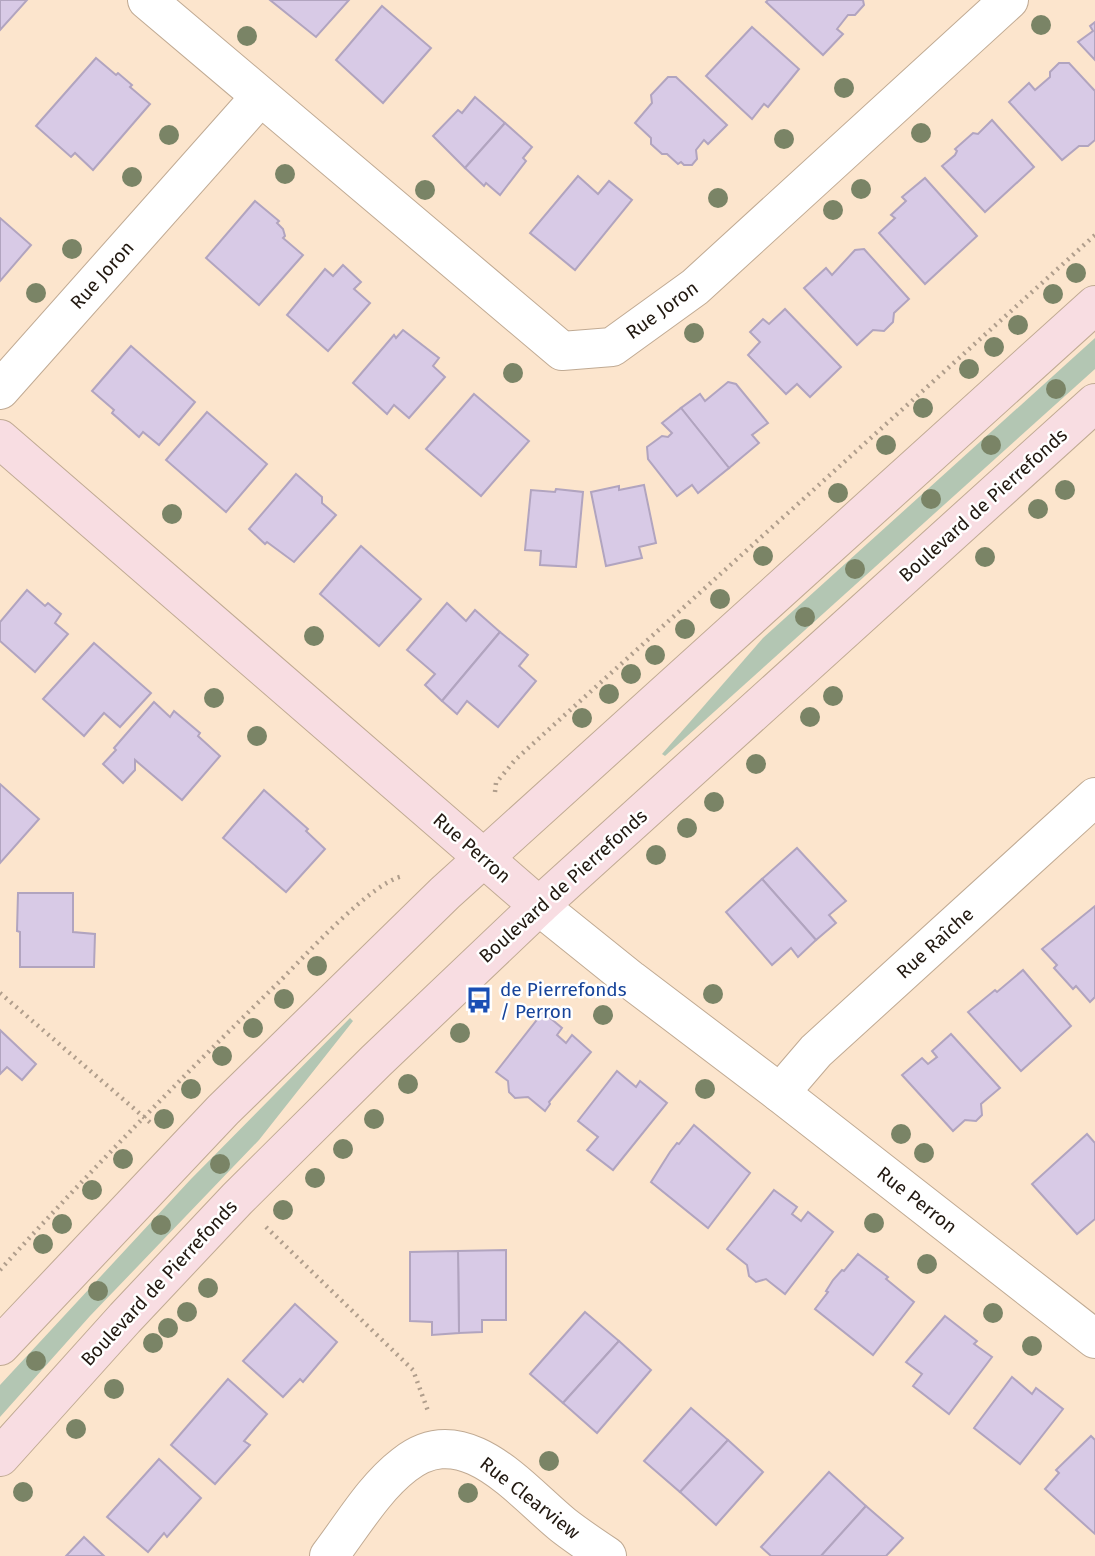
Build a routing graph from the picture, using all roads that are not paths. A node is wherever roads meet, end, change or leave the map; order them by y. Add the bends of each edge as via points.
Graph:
1 (148, 0) edge
2 (989, 6) edge
3 (260, 97) junction
4 (1095, 305) edge
5 (0, 390) edge
6 (1095, 403) edge
7 (0, 439) edge
8 (1095, 797) edge
9 (482, 858) junction
10 (539, 906) junction
11 (780, 1093) junction
12 (1095, 1339) edge
13 (0, 1346) edge
14 (0, 1457) edge
15 (329, 1556) edge
16 (607, 1556) edge

1 - 3 street, Rue Joron
2 - 3 street, Rue Joron via 695,287 612,346 562,351
3 - 5 street, Rue Joron
4 - 9 main road
6 - 10 main road, Boulevard de Pierrefonds
7 - 9 main road, Rue Perron
8 - 11 street, Rue Raîche via 816,1051
9 - 10 main road, Rue Perron
9 - 13 main road via 223,1110
10 - 11 street, Rue Perron
10 - 14 main road, Boulevard de Pierrefonds via 237,1199
11 - 12 street, Rue Perron
15 - 16 street, Rue Clearview via 404,1465 417,1455 454,1449 488,1462

